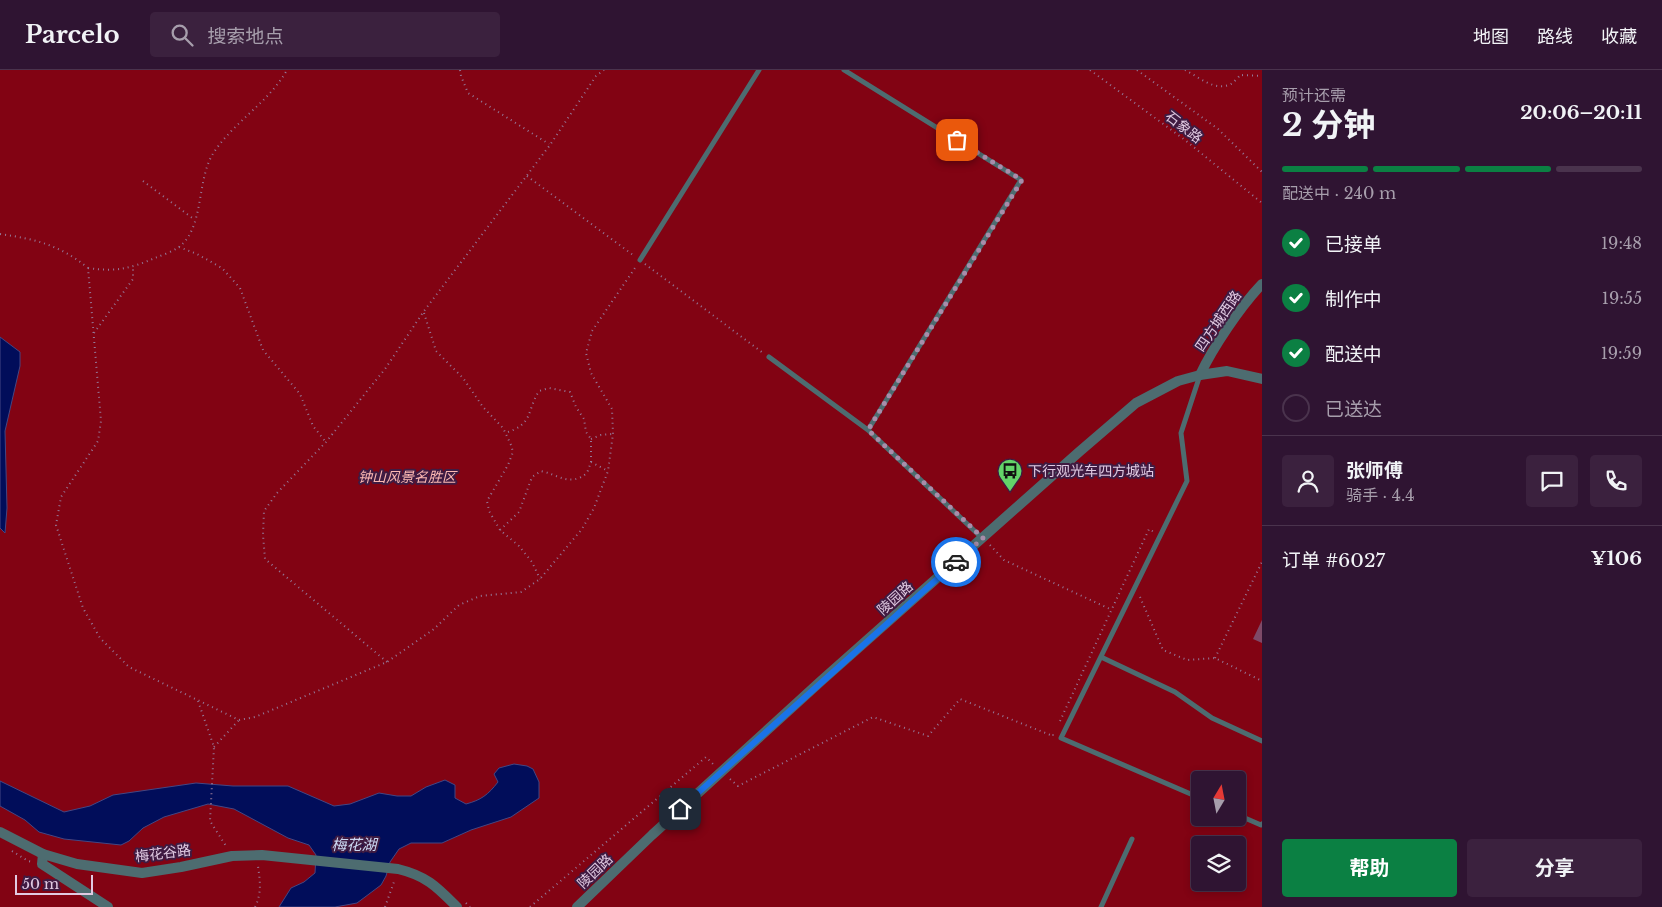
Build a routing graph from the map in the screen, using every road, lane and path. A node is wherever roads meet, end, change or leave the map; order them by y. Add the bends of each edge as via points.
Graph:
1 (287, 70) edge
2 (460, 70) edge
3 (604, 70) edge
4 (759, 70) edge
5 (844, 70) edge
6 (1090, 70) edge
7 (1137, 70) edge
8 (1185, 70) edge
9 (1262, 76) edge
10 (550, 145) junction
11 (1262, 172) edge
12 (527, 176) junction
13 (143, 181) dead end
14 (1262, 203) edge
15 (195, 220) junction
16 (0, 234) edge
17 (179, 247) junction
18 (640, 260) junction
19 (133, 267) junction
20 (88, 268) junction
21 (1262, 284) edge
22 (424, 311) junction
23 (94, 333) junction
24 (769, 357) joint
25 (1200, 375) junction
26 (1262, 379) edge
27 (868, 430) junction
28 (505, 433) junction
29 (613, 434) junction
30 (591, 439) junction
31 (326, 442) junction
32 (590, 462) junction
33 (608, 470) junction
34 (500, 530) junction
35 (1161, 535) junction
36 (983, 538) junction
37 (1262, 562) edge
38 (1128, 572) junction
39 (540, 579) junction
40 (1135, 587) junction
41 (1111, 610) junction
42 (1101, 657) junction
43 (1215, 658) junction
44 (387, 662) junction
45 (1262, 681) edge
46 (198, 701) junction
47 (239, 720) junction
48 (1262, 741) edge
49 (214, 747) junction
50 (721, 772) junction
51 (1191, 794) edge
52 (1246, 818) edge
53 (1262, 824) edge
54 (0, 832) edge
55 (1132, 839) dead end
56 (43, 854) junction
57 (232, 856) junction
58 (258, 861) dead end
59 (397, 872) junction
60 (108, 907) edge
61 (255, 907) edge
62 (385, 907) edge
63 (457, 907) edge
64 (530, 907) edge
65 (577, 907) edge
66 (1102, 907) edge

1 - 15 path via 274,90 213,153 205,173
2 - 10 path via 468,93
3 - 10 path via 596,76
4 - 18 lane
5 - 27 lane via 1022,180
6 - 14 path, 石象路 via 1185,140
7 - 11 path, 石象路 via 1218,129
8 - 9 path via 1208,84 1220,86 1231,84 1240,75
10 - 12 path
12 - 18 path
12 - 22 path
13 - 15 path
15 - 17 path
16 - 20 path via 46,243 73,256
17 - 19 path
17 - 31 path via 222,268 240,288 263,350 300,394 313,426
18 - 24 path
18 - 29 path via 592,331 586,353 591,373 612,409
19 - 20 path via 109,271
19 - 23 path via 133,279
20 - 23 path
21 - 25 street, 四方城西路 via 1236,316
22 - 28 path via 436,351 463,378
22 - 31 path via 385,369
23 - 46 path via 101,421 98,441 61,497 56,525 82,608 100,638 129,667
24 - 27 lane
25 - 26 street, 陵园路 via 1227,371
25 - 35 lane via 1181,433 1187,481
25 - 36 street, 陵园路 via 1178,381 1136,403
27 - 36 lane
28 - 30 path via 519,429 526,421 538,391 549,388 570,392
28 - 34 path via 513,452 487,501
29 - 30 path via 601,434
29 - 33 path
30 - 32 path
31 - 44 path via 264,511 265,559
32 - 33 path
32 - 34 path via 587,472 573,480 541,472 532,477 519,512
33 - 39 path via 594,508 582,529
34 - 39 path via 519,546
35 - 38 path via 1148,529
35 - 40 lane
36 - 41 path via 1004,560
36 - 50 street, 陵园路
37 - 43 path
38 - 40 path
38 - 41 path
39 - 44 path via 521,592 480,596 459,605 434,629
40 - 42 lane
40 - 43 path via 1163,650 1187,660
41 - 50 path via 1053,736 960,700 928,736 873,717 738,786
42 - 48 lane via 1175,692 1212,718
42 - 51 lane via 1061,738
43 - 45 path
44 - 47 path via 255,717
46 - 47 path
46 - 49 path
47 - 49 path
49 - 57 path via 210,821
50 - 64 path via 706,757
50 - 65 street, 陵园路
52 - 53 lane
54 - 56 street, 梅花谷路
55 - 66 lane
56 - 57 street, 梅花谷路 via 77,864 142,873
56 - 60 street via 42,864
57 - 59 street, 梅花谷路 via 305,859
58 - 61 path via 261,884
59 - 62 path
59 - 63 street, 梅花谷路 via 409,871 433,883

